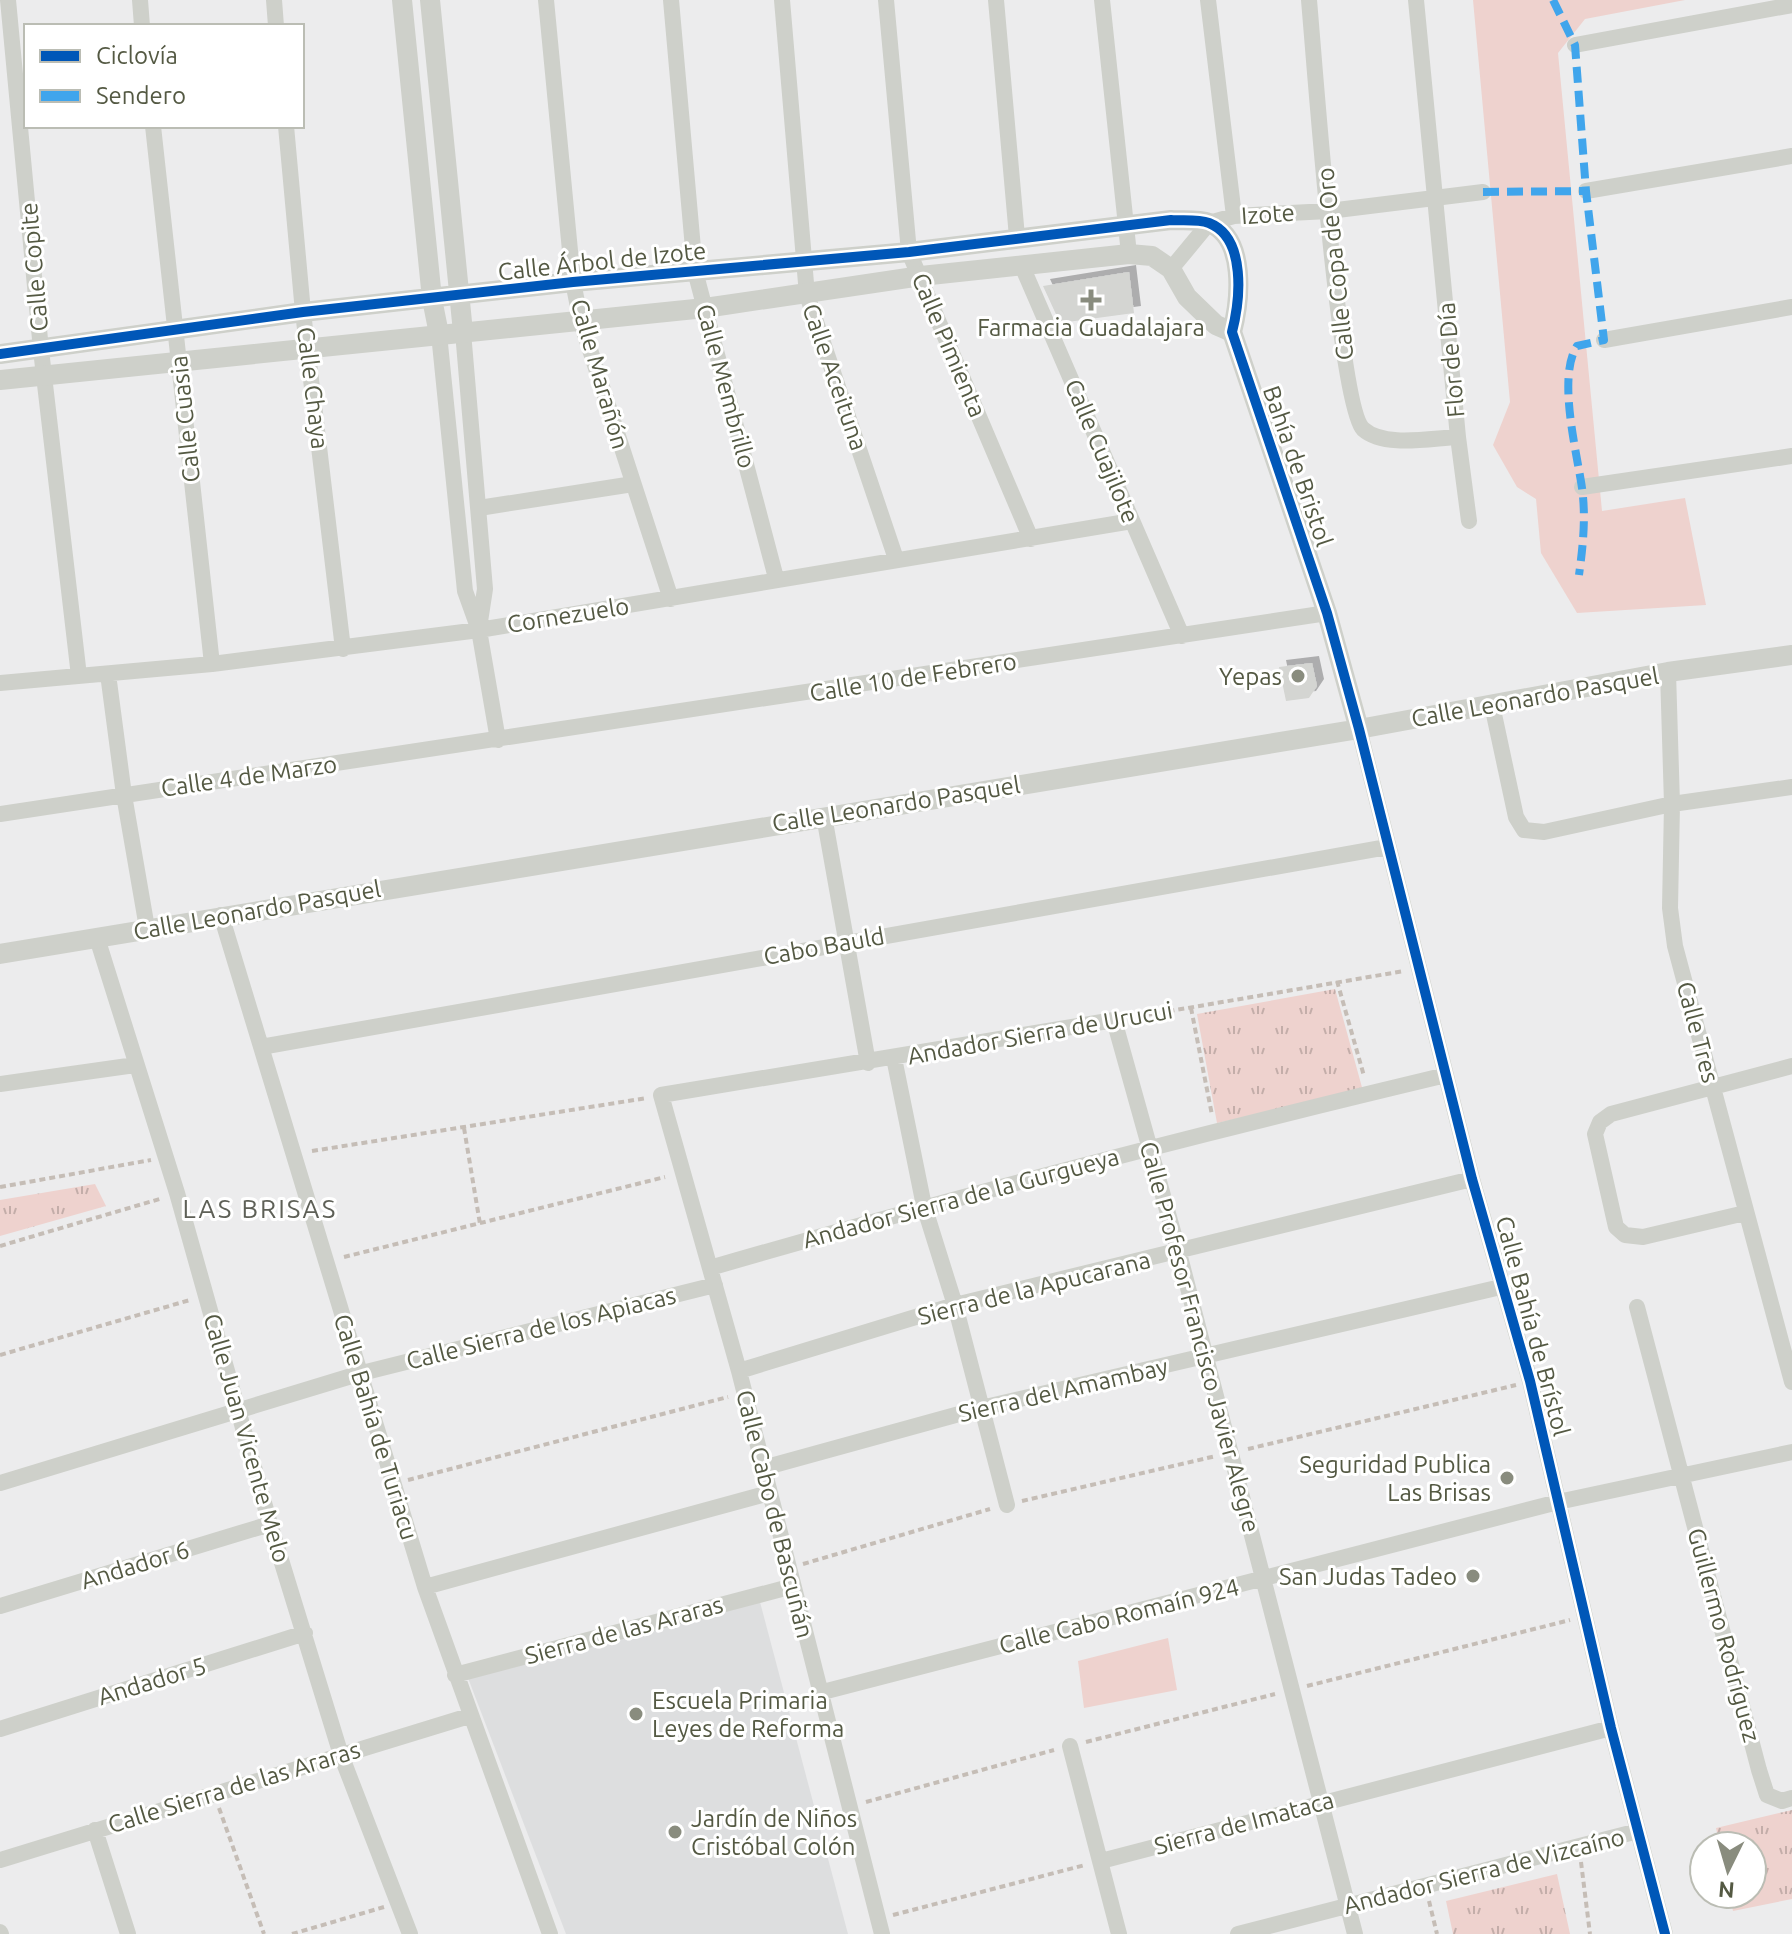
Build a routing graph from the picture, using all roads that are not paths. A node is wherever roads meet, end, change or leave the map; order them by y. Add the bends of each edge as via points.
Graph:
1 (8, 0) edge
2 (140, 0) edge
3 (274, 0) edge
4 (402, 0) edge
5 (430, 0) edge
6 (546, 0) edge
7 (671, 0) edge
8 (782, 0) edge
9 (886, 0) edge
10 (996, 0) edge
11 (1102, 0) edge
12 (1208, 0) edge
13 (1309, 0) edge
14 (1416, 0) edge
15 (1792, 5) edge
16 (142, 24) edge
17 (276, 24) edge
18 (1575, 45) dead end
19 (153, 128) edge
20 (286, 128) edge
21 (1792, 156) edge
22 (1586, 191) dead end
23 (1483, 192) dead end
24 (1436, 198) junction
25 (1329, 211) junction
26 (1234, 216) junction
27 (1209, 223) junction
28 (1126, 226) junction
29 (1017, 237) junction
30 (909, 252) junction
31 (1129, 254) junction
32 (806, 261) junction
33 (1022, 266) junction
34 (1171, 269) junction
35 (695, 271) junction
36 (921, 276) junction
37 (573, 282) junction
38 (460, 295) junction
39 (807, 295) junction
40 (432, 299) junction
41 (1792, 307) edge
42 (705, 308) junction
43 (303, 312) junction
44 (581, 322) junction
45 (175, 329) junction
46 (463, 332) junction
47 (1232, 332) junction
48 (439, 334) junction
49 (1604, 340) dead end
50 (309, 348) junction
51 (41, 350) junction
52 (0, 354) edge
53 (179, 360) junction
54 (44, 374) junction
55 (0, 380) edge
56 (1458, 437) junction
57 (1792, 456) edge
58 (633, 484) junction
59 (1582, 487) dead end
60 (479, 508) junction
61 (1132, 521) junction
62 (1469, 521) dead end
63 (1031, 539) junction
64 (896, 559) junction
65 (776, 578) junction
66 (671, 599) junction
67 (1327, 613) junction
68 (479, 630) junction
69 (1182, 636) junction
70 (343, 649) junction
71 (1792, 655) edge
72 (212, 664) junction
73 (1668, 672) junction
74 (108, 674) junction
75 (79, 676) junction
76 (0, 683) edge
77 (1492, 705) junction
78 (1359, 729) junction
79 (498, 740) junction
80 (1792, 787) edge
81 (124, 795) junction
82 (1672, 804) junction
83 (0, 814) edge
84 (824, 816) junction
85 (1387, 847) junction
86 (221, 915) junction
87 (147, 928) junction
88 (97, 938) junction
89 (845, 942) junction
90 (0, 954) edge
91 (1114, 1020) joint
92 (261, 1047) junction
93 (894, 1058) junction
94 (868, 1063) junction
95 (135, 1065) junction
96 (1792, 1066) edge
97 (1446, 1075) junction
98 (0, 1084) edge
99 (1713, 1086) junction
100 (661, 1095) joint
101 (1150, 1147) junction
102 (1472, 1179) junction
103 (924, 1206) junction
104 (1745, 1213) junction
105 (1179, 1253) junction
106 (710, 1268) junction
107 (715, 1285) junction
108 (1505, 1286) junction
109 (955, 1305) junction
110 (1637, 1307) dead end
111 (1205, 1357) junction
112 (739, 1371) junction
113 (358, 1374) junction
114 (1792, 1382) edge
115 (981, 1408) junction
116 (240, 1410) junction
117 (1792, 1452) edge
118 (763, 1468) junction
119 (1683, 1475) junction
120 (0, 1483) edge
121 (769, 1493) junction
122 (1558, 1502) junction
123 (1007, 1505) road end
124 (270, 1524) junction
125 (1264, 1579) junction
126 (793, 1586) junction
127 (425, 1587) junction
128 (0, 1606) edge
129 (305, 1633) junction
130 (455, 1675) junction
131 (819, 1693) junction
132 (469, 1716) junction
133 (1611, 1728) junction
134 (0, 1729) edge
135 (1070, 1746) road end
136 (341, 1755) junction
137 (1792, 1798) edge
138 (1319, 1802) junction
139 (95, 1830) junction
140 (1638, 1831) junction
141 (0, 1860) edge
142 (1101, 1861) junction
143 (1347, 1906) junction
144 (880, 1926) edge
145 (128, 1934) edge
146 (410, 1934) edge
147 (550, 1934) edge
148 (1119, 1934) edge
149 (1238, 1934) edge
150 (1355, 1934) edge
151 (1665, 1934) edge

1 - 51 street, Calle Copite
2 - 16 street
3 - 17 street
4 - 40 street
5 - 38 street
6 - 37 street, Calle Marañón
7 - 35 street, Calle Membrillo
8 - 32 street, Calle Aceituna
9 - 30 street, Calle Pimienta
10 - 29 street
11 - 28 street
12 - 26 street
13 - 25 street, Calle Copa de Oro
14 - 24 street, Flor de Día
15 - 18 street
19 - 45 street, Calle Cuasia
20 - 43 street, Calle Chaya
21 - 22 street
23 - 24 street, Izote
24 - 25 street, Izote
24 - 56 street, Flor de Día
25 - 26 street, Izote
25 - 56 street, Calle Copa de Oro via 1345,364 1359,426 1388,439
26 - 27 street, Izote
27 - 28 street, Calle Árbol de Izote via 1171,220
27 - 34 street, Izote
27 - 47 street, Bahía de Bristol via 1222,232 1238,265
28 - 29 street, Calle Árbol de Izote
28 - 31 street
29 - 30 street, Calle Árbol de Izote
30 - 32 street, Calle Árbol de Izote
30 - 36 street, Calle Pimienta
31 - 33 street
31 - 34 street via 1152,256
32 - 35 street, Calle Árbol de Izote
32 - 39 street, Calle Aceituna
33 - 36 street
33 - 61 street, Calle Cuajilote
34 - 47 street via 1187,297 1216,325
35 - 37 street, Calle Árbol de Izote
35 - 42 street, Calle Membrillo
36 - 39 street
36 - 63 street, Calle Pimienta
37 - 38 street, Calle Árbol de Izote
37 - 44 street, Calle Marañón
38 - 40 street, Calle Árbol de Izote
38 - 46 street
39 - 42 street
39 - 64 street, Calle Aceituna
40 - 43 street, Calle Árbol de Izote
40 - 48 street
41 - 49 street
42 - 44 street
42 - 65 street, Calle Membrillo
43 - 45 street, Calle Árbol de Izote
43 - 50 street, Calle Chaya
44 - 46 street
44 - 58 street, Calle Marañón
45 - 51 street, Calle Árbol de Izote
45 - 53 street, Calle Cuasia
46 - 48 street
46 - 60 street
47 - 67 street, Bahía de Bristol
48 - 50 street
48 - 68 street via 465,591
50 - 53 street
50 - 70 street, Calle Chaya
51 - 52 street, Calle Árbol de Izote
51 - 54 street, Calle Copite
53 - 54 street
53 - 72 street, Calle Cuasia
54 - 55 street
54 - 75 street, Calle Copite
56 - 62 street, Flor de Día
57 - 59 street
58 - 60 street
58 - 66 street, Calle Marañón
60 - 68 street via 485,589
61 - 63 street, Cornezuelo
61 - 69 street, Calle Cuajilote
63 - 64 street, Cornezuelo
64 - 65 street, Cornezuelo
65 - 66 street, Cornezuelo
66 - 68 street, Cornezuelo
67 - 69 street, Calle 10 de Febrero
67 - 78 street, Bahía de Bristol
68 - 70 street, Cornezuelo
68 - 79 street
69 - 79 street, Calle 10 de Febrero
70 - 72 street, Cornezuelo
71 - 73 street, Calle Leonardo Pasquel
72 - 74 street, Cornezuelo
73 - 77 street, Calle Leonardo Pasquel
73 - 82 street, Calle Tres
74 - 75 street, Cornezuelo
74 - 81 street
75 - 76 street, Cornezuelo
77 - 78 street, Calle Leonardo Pasquel
77 - 82 street via 1516,817 1524,830 1544,832
78 - 84 street, Calle Leonardo Pasquel
78 - 85 street, Calle Bahía de Brístol
79 - 81 street, Calle 4 de Marzo
80 - 82 street
81 - 83 street, Calle 4 de Marzo
81 - 87 street
82 - 99 street, Calle Tres via 1669,882 1675,946
84 - 86 street, Calle Leonardo Pasquel
84 - 89 street
85 - 89 street, Cabo Bauld
85 - 97 street, Calle Bahía de Brístol
86 - 87 street, Calle Leonardo Pasquel
86 - 92 street, Calle Bahía de Turiacu
87 - 88 street, Calle Leonardo Pasquel
88 - 90 street, Calle Leonardo Pasquel
88 - 95 street, Calle Juan Vicente Melo
89 - 92 street, Cabo Bauld
89 - 94 street
91 - 93 street, Andador Sierra de Urucui
91 - 101 street, Calle Profesor Francisco Javier Alegre
92 - 113 street, Calle Bahía de Turiacu
93 - 94 street, Andador Sierra de Urucui
93 - 103 street
94 - 100 street, Andador Sierra de Urucui
95 - 98 street
95 - 116 street, Calle Juan Vicente Melo
96 - 99 street
97 - 101 street, Andador Sierra de la Gurgueya
97 - 102 street, Calle Bahía de Brístol
99 - 104 street, Calle Tres
99 - 104 street via 1611,1114 1600,1122 1595,1134 1616,1227 1625,1235 1643,1237
100 - 106 street, Calle Cabo de Bascuñán
101 - 103 street, Andador Sierra de la Gurgueya
101 - 105 street, Calle Profesor Francisco Javier Alegre
102 - 105 street, Sierra de la Apucarana
102 - 108 street, Calle Bahía de Brístol
103 - 106 street, Andador Sierra de la Gurgueya
103 - 109 street
104 - 114 street, Calle Tres
105 - 109 street, Sierra de la Apucarana
105 - 111 street, Calle Profesor Francisco Javier Alegre
106 - 107 street, Calle Cabo de Bascuñán
107 - 112 street, Calle Cabo de Bascuñán
107 - 113 street, Calle Sierra de los Apiacas
108 - 111 street, Sierra del Amambay
108 - 122 street, Calle Bahía de Brístol
109 - 112 street, Sierra de la Apucarana
109 - 115 street
110 - 119 street, Guillermo Rodríguez
111 - 115 street, Sierra del Amambay
111 - 125 street, Calle Profesor Francisco Javier Alegre
112 - 118 street, Calle Cabo de Bascuñán
113 - 116 street, Calle Sierra de los Apiacas
113 - 127 street, Calle Bahía de Turiacu
115 - 118 street, Sierra del Amambay
115 - 123 street
116 - 120 street, Calle Sierra de los Apiacas
116 - 124 street, Calle Juan Vicente Melo
117 - 119 street, Calle Cabo Romaín 924
118 - 121 street, Calle Cabo de Bascuñán
119 - 122 street, Calle Cabo Romaín 924
119 - 137 street, Guillermo Rodríguez via 1767,1795 1782,1801
121 - 126 street, Calle Cabo de Bascuñán
121 - 127 street
122 - 125 street, Calle Cabo Romaín 924
122 - 133 street, Calle Bahía de Brístol
124 - 128 street, Andador 6
124 - 129 street, Calle Juan Vicente Melo
125 - 131 street, Calle Cabo Romaín 924
125 - 138 street, Calle Profesor Francisco Javier Alegre
126 - 130 street, Sierra de las Araras
126 - 131 street, Calle Cabo de Bascuñán
127 - 130 street, Calle Bahía de Turiacu
129 - 134 street, Andador 5
129 - 136 street, Calle Juan Vicente Melo
130 - 132 street, Calle Bahía de Turiacu
131 - 144 street, Calle Cabo de Bascuñán
132 - 136 street, Calle Sierra de las Araras
132 - 147 street, Calle Bahía de Turiacu
133 - 138 street, Sierra de Imataca
133 - 140 street, Calle Bahía de Brístol
135 - 142 street
136 - 139 street, Calle Sierra de las Araras
136 - 146 street, Calle Juan Vicente Melo
138 - 142 street, Sierra de Imataca
138 - 143 street, Calle Profesor Francisco Javier Alegre
139 - 141 street, Calle Sierra de las Araras
139 - 145 street
140 - 143 street, Andador Sierra de Vizcaíno
140 - 151 street, Calle Bahía de Brístol
142 - 148 street
143 - 149 street, Andador Sierra de Vizcaíno
143 - 150 street, Calle Profesor Francisco Javier Alegre

